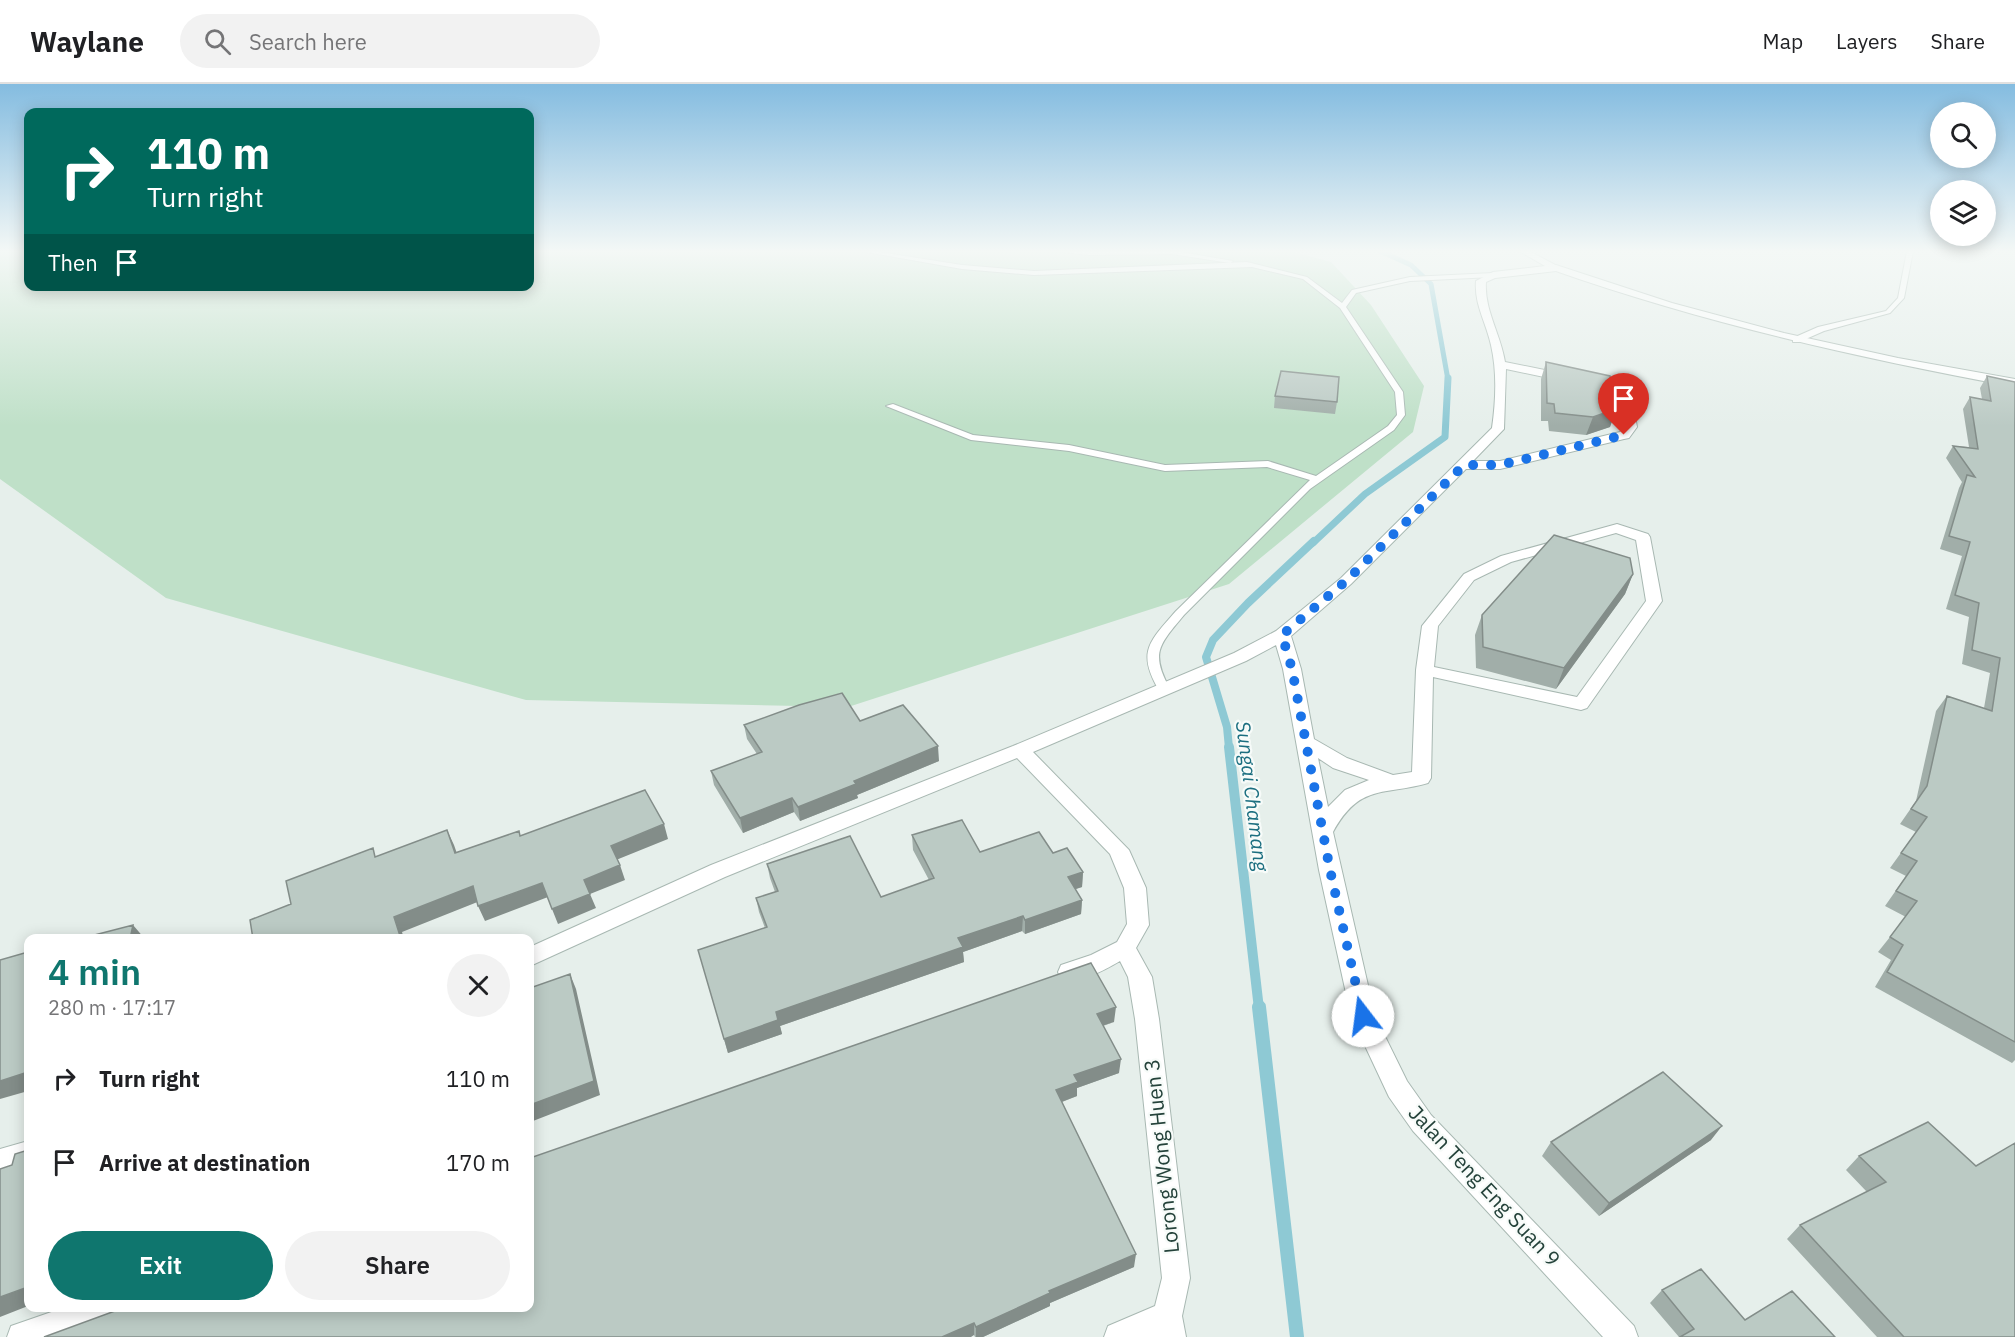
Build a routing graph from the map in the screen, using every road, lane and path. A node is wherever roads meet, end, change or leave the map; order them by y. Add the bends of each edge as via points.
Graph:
1 (1345, 309) edge
2 (1483, 309) edge
3 (1683, 309) edge
4 (1890, 309) edge
5 (1796, 340) junction
6 (1498, 364) junction
7 (2015, 383) edge
8 (890, 406) dead end
9 (1464, 465) junction
10 (1318, 480) junction
11 (1282, 635) junction
12 (1425, 670) junction
13 (1164, 689) junction
14 (1306, 742) junction
15 (1020, 750) junction
16 (1390, 782) junction
17 (1323, 832) junction
18 (1125, 948) junction
19 (534, 955) edge
20 (1043, 981) edge
21 (24, 1153) edge
22 (0, 1162) edge
23 (94, 1312) edge
24 (1169, 1327) edge
25 (22, 1337) edge
26 (1119, 1337) edge
27 (1623, 1337) edge

1 - 10 lane via 1399,392 1401,415 1391,428
2 - 6 street via 1496,345
3 - 5 street
4 - 5 lane via 1821,328
5 - 7 street
6 - 9 street via 1498,429
6 - 9 street via 1614,388 1625,396 1631,427 1624,435 1500,465
8 - 10 lane via 971,437 1069,448 1165,468 1268,464
9 - 11 street via 1346,581
10 - 13 lane via 1283,508 1163,633 1153,650 1152,662
11 - 13 street
11 - 14 street, Jalan Teng Eng Suan 9
12 - 12 street via 1430,626 1469,577 1506,559 1617,528 1643,537 1654,601 1581,704
12 - 16 street via 1421,778
13 - 15 street
14 - 16 street via 1340,763
14 - 17 street, Jalan Teng Eng Suan 9
15 - 18 street via 1119,850 1136,888 1138,925
15 - 19 street via 717,871
16 - 17 street via 1352,795 1336,810
17 - 27 street, Jalan Teng Eng Suan 9 via 1363,1016 1398,1089 1422,1123
18 - 20 street via 1099,962
18 - 24 street, Lorong Wong Huen 3 via 1140,977 1147,1018 1176,1278
21 - 22 street
23 - 25 street
24 - 26 street, Lorong Wong Huen 3

